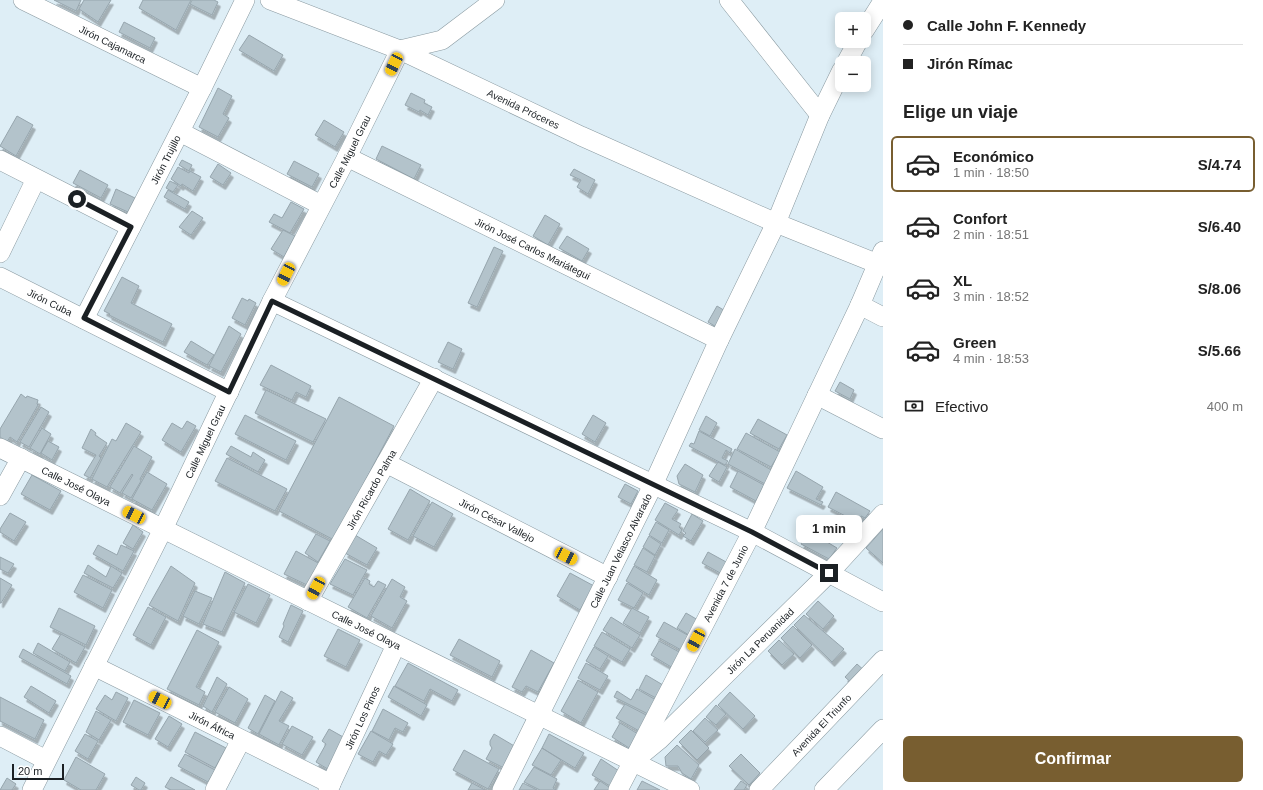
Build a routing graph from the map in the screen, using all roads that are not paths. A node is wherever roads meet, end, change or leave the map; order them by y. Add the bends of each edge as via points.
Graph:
1 (23, 0) edge
2 (245, 0) edge
3 (270, 0) edge
4 (495, 0) edge
5 (729, 0) edge
6 (883, 1) edge
7 (871, 20) edge
8 (400, 50) junction
9 (835, 84) edge
10 (202, 88) junction
11 (820, 115) junction
12 (180, 132) junction
13 (347, 157) junction
14 (0, 160) edge
15 (36, 179) junction
16 (321, 205) junction
17 (776, 223) junction
18 (131, 227) junction
19 (0, 253) edge
20 (881, 260) edge
21 (0, 277) edge
22 (272, 301) junction
23 (860, 304) junction
24 (883, 317) edge
25 (84, 318) junction
26 (719, 340) junction
27 (434, 378) junction
28 (229, 392) junction
29 (817, 395) junction
30 (883, 429) edge
31 (0, 448) edge
32 (21, 458) junction
33 (386, 463) junction
34 (653, 485) junction
35 (0, 496) edge
36 (883, 514) edge
37 (163, 529) junction
38 (752, 532) junction
39 (829, 573) junction
40 (608, 577) junction
41 (308, 601) junction
42 (883, 602) edge
43 (396, 645) junction
44 (883, 660) edge
45 (94, 666) junction
46 (539, 715) junction
47 (883, 729) edge
48 (0, 736) edge
49 (241, 740) junction
50 (46, 760) junction
51 (632, 761) junction
52 (330, 787) edge
53 (32, 790) edge
54 (214, 790) edge
55 (502, 790) edge
56 (618, 790) edge
57 (690, 790) edge
58 (759, 790) edge
59 (824, 790) edge

1 - 10 street, Jirón Cajamarca
2 - 10 street, Jirón Trujillo
3 - 8 street, Avenida Próceres
4 - 8 street via 442,40
5 - 11 street
6 - 7 street
8 - 13 street, Calle Miguel Grau
8 - 17 street, Avenida Próceres via 581,136
9 - 11 street, Calle Juan Velasco Alvarado
10 - 12 street, Jirón Trujillo
11 - 17 street, Calle Juan Velasco Alvarado
12 - 16 street
12 - 18 street, Jirón Trujillo
13 - 16 street, Calle Miguel Grau
13 - 26 street, Jirón José Carlos Mariátegui
14 - 15 street
15 - 18 street
15 - 19 street
16 - 22 street, Calle Miguel Grau
17 - 20 street, Avenida Próceres
17 - 26 street, Calle Juan Velasco Alvarado
18 - 25 street, Jirón Trujillo
20 - 23 street, Avenida 7 de Junio
21 - 25 street, Jirón Cuba
22 - 27 street
22 - 28 street, Calle Miguel Grau
23 - 24 street
23 - 29 street, Avenida 7 de Junio
25 - 28 street, Jirón Cuba
26 - 34 street, Calle Juan Velasco Alvarado
27 - 33 street, Jirón Ricardo Palma
27 - 34 street
28 - 37 street, Calle Miguel Grau
29 - 30 street
29 - 38 street, Avenida 7 de Junio
31 - 32 street, Calle José Olaya
32 - 35 street
32 - 37 street, Calle José Olaya
33 - 40 street, Jirón César Vallejo
33 - 41 street, Jirón Ricardo Palma
34 - 38 street
34 - 40 street, Calle Juan Velasco Alvarado
36 - 39 street, Jirón La Peruanidad
37 - 41 street, Calle José Olaya
37 - 45 street, Calle Miguel Grau
38 - 39 street
38 - 51 street, Avenida 7 de Junio
39 - 42 street
39 - 51 street, Jirón La Peruanidad via 659,740
40 - 46 street, Calle Juan Velasco Alvarado
41 - 43 street, Calle José Olaya
43 - 46 street, Calle José Olaya
43 - 52 street, Jirón Los Pinos
44 - 58 street, Avenida El Triunfo
45 - 49 street, Jirón África
45 - 50 street, Calle Miguel Grau
46 - 51 street, Calle José Olaya
46 - 55 street, Calle Juan Velasco Alvarado
47 - 59 street
48 - 50 street
49 - 52 street, Jirón África
49 - 54 street
50 - 53 street, Calle Miguel Grau
51 - 56 street, Avenida 7 de Junio
51 - 57 street, Calle José Olaya

